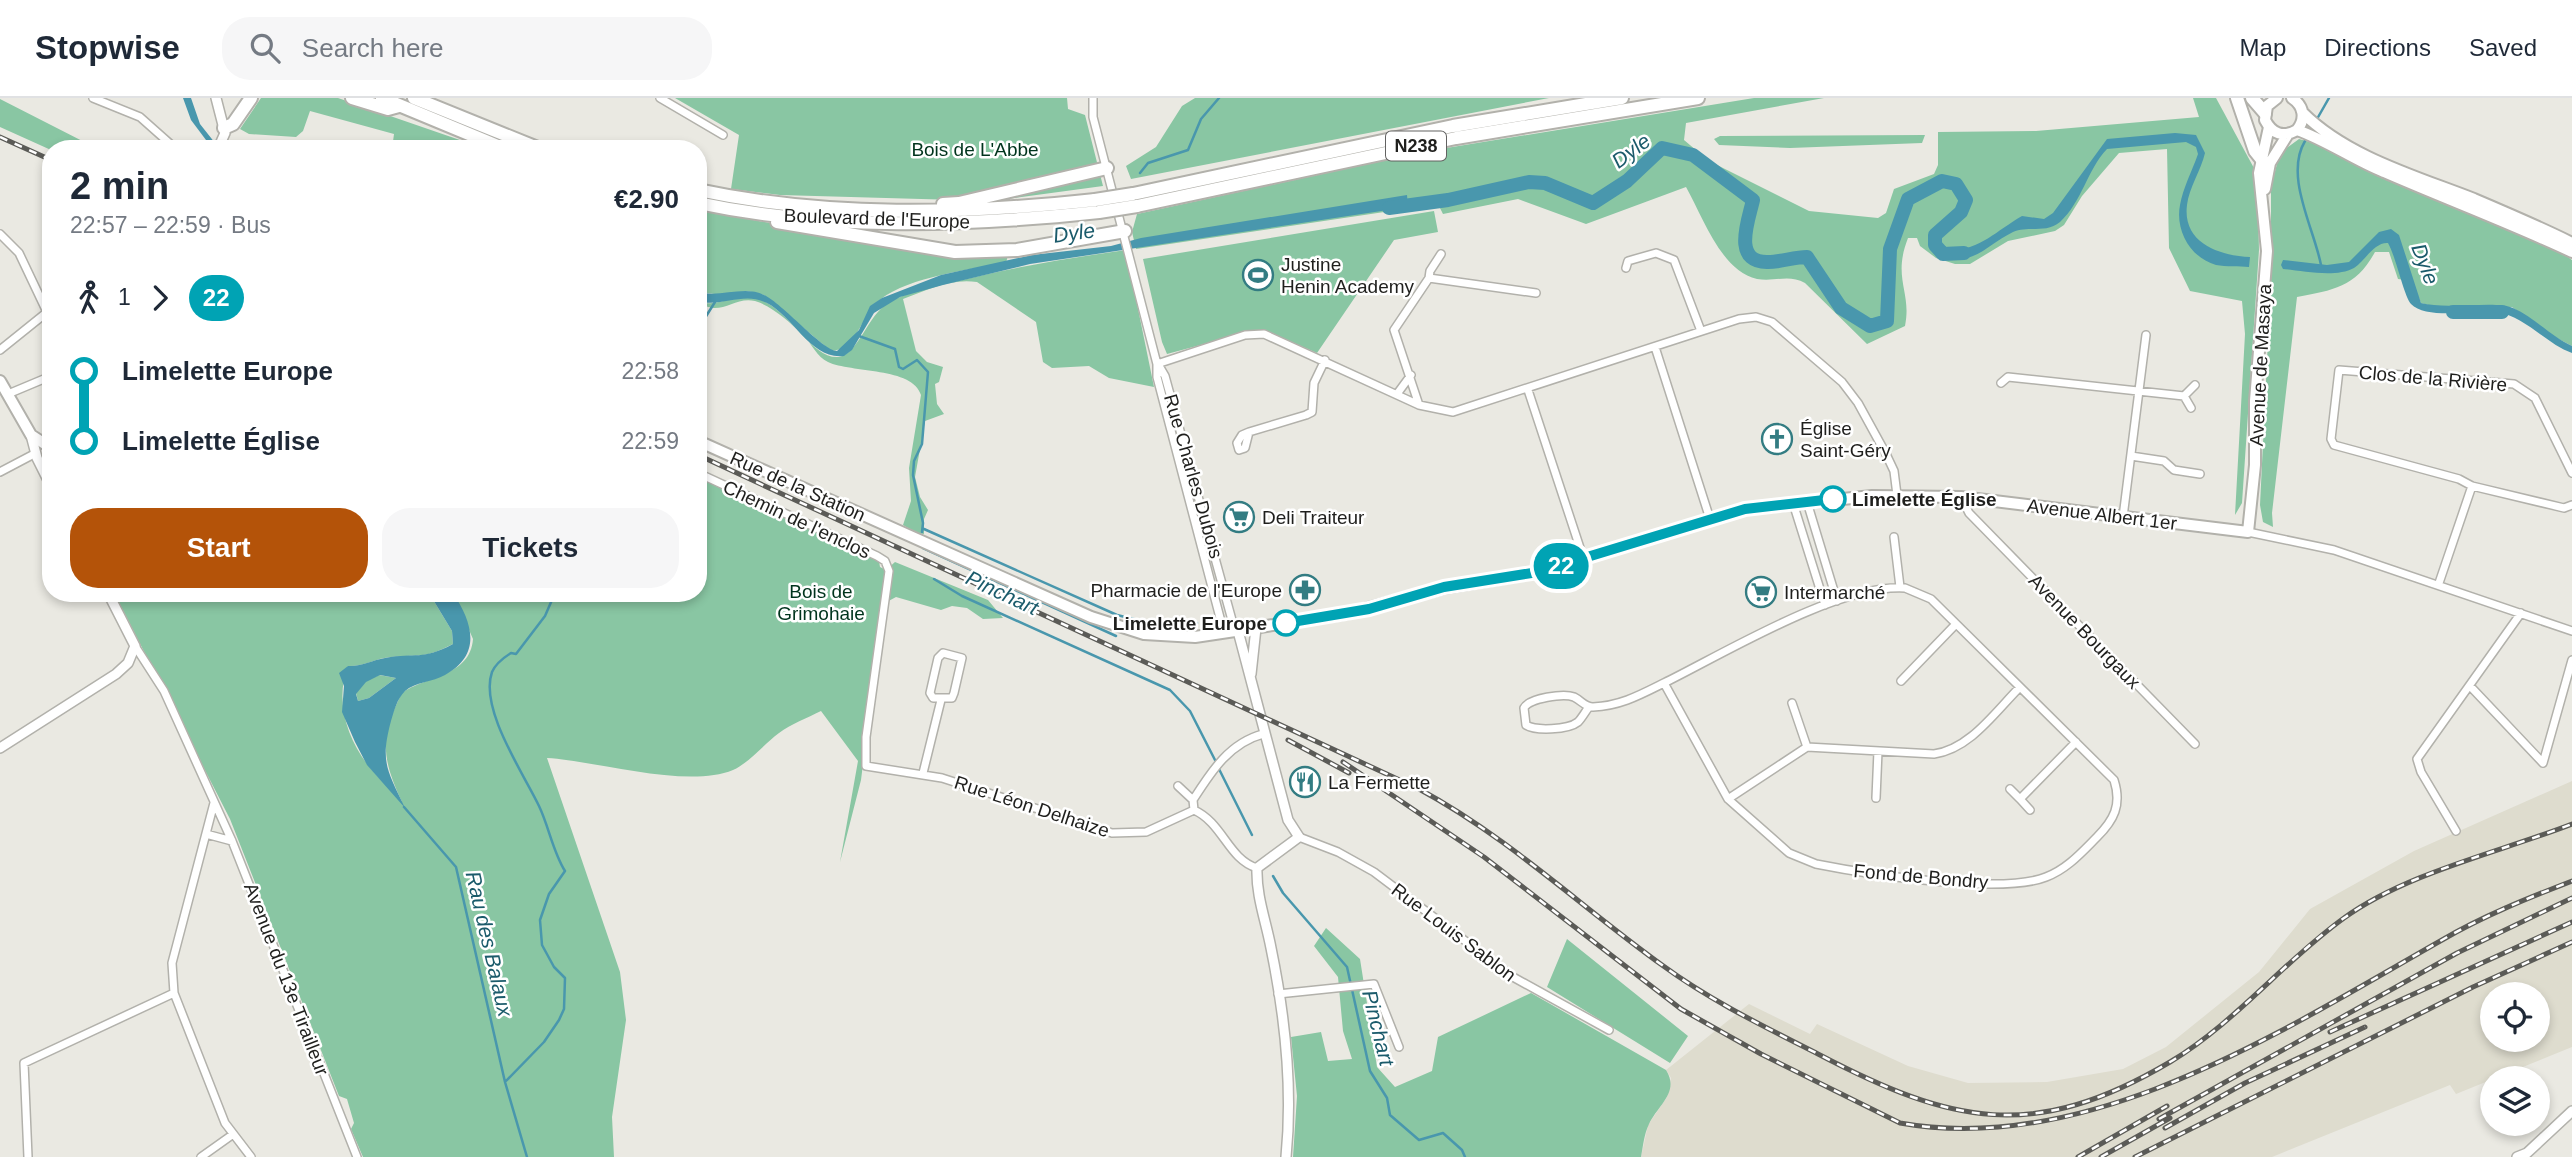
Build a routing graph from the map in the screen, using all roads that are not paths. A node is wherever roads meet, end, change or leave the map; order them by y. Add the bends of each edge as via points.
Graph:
1 (93, 98) edge
2 (216, 98) edge
3 (251, 98) edge
4 (352, 98) edge
5 (383, 98) edge
6 (414, 98) edge
7 (660, 98) edge
8 (1093, 98) edge
9 (1622, 98) edge
10 (1698, 98) edge
11 (2237, 98) edge
12 (2252, 98) edge
13 (2277, 98) edge
14 (2292, 98) edge
15 (401, 106) junction
16 (2265, 113) junction
17 (2303, 113) junction
18 (2269, 127) junction
19 (224, 128) junction
20 (2292, 132) junction
21 (723, 135) dead end
22 (167, 140) edge
23 (221, 140) edge
24 (483, 140) edge
25 (518, 140) edge
26 (2263, 161) junction
27 (1107, 167) junction
28 (707, 191) edge
29 (2263, 199) junction
30 (1135, 200) junction
31 (707, 204) edge
32 (1097, 206) junction
33 (899, 211) junction
34 (765, 213) junction
35 (0, 234) edge
36 (1126, 234) junction
37 (2572, 243) edge
38 (2572, 252) edge
39 (1441, 254) dead end
40 (1626, 268) dead end
41 (1429, 278) junction
42 (1536, 293) dead end
43 (42, 297) edge
44 (42, 316) edge
45 (1701, 331) junction
46 (2146, 335) dead end
47 (1655, 347) junction
48 (0, 350) edge
49 (1325, 360) junction
50 (1157, 364) junction
51 (1411, 375) junction
52 (42, 380) edge
53 (0, 381) edge
54 (2001, 383) dead end
55 (2194, 385) dead end
56 (1528, 390) junction
57 (2138, 393) junction
58 (8, 394) junction
59 (1397, 394) junction
60 (2184, 396) junction
61 (1419, 405) junction
62 (2191, 408) dead end
63 (1249, 432) dead end
64 (32, 435) junction
65 (42, 442) edge
66 (707, 445) edge
67 (36, 453) junction
68 (2131, 456) junction
69 (42, 466) edge
70 (0, 472) edge
71 (2572, 473) edge
72 (2200, 474) dead end
73 (707, 477) edge
74 (2472, 486) junction
75 (1897, 495) junction
76 (1961, 497) junction
77 (1975, 499) junction
78 (1793, 502) junction
79 (1807, 502) junction
80 (2572, 505) edge
81 (1205, 513) junction
82 (1195, 516) junction
83 (2123, 517) junction
84 (1975, 518) junction
85 (1710, 519) junction
86 (898, 530) joint
87 (2248, 532) junction
88 (1894, 537) dead end
89 (1584, 560) junction
90 (1221, 575) junction
91 (1210, 578) junction
92 (2439, 583) junction
93 (1900, 587) junction
94 (1837, 601) junction
95 (113, 602) edge
96 (1825, 605) junction
97 (2521, 613) junction
98 (1956, 624) junction
99 (1256, 628) junction
100 (2572, 631) edge
101 (1233, 632) junction
102 (135, 646) junction
103 (2572, 660) edge
104 (1251, 680) junction
105 (1901, 681) dead end
106 (1664, 683) junction
107 (2470, 686) junction
108 (2020, 687) junction
109 (941, 699) junction
110 (1792, 704) dead end
111 (1589, 708) junction
112 (1263, 734) junction
113 (2076, 742) junction
114 (2195, 744) dead end
115 (1807, 747) junction
116 (0, 748) edge
117 (1878, 751) junction
118 (866, 766) joint
119 (923, 773) junction
120 (1178, 786) dead end
121 (2010, 789) dead end
122 (1876, 798) dead end
123 (1728, 799) junction
124 (2020, 799) junction
125 (1193, 800) junction
126 (214, 802) junction
127 (1194, 810) junction
128 (2030, 810) dead end
129 (2456, 831) dead end
130 (206, 834) junction
131 (1299, 837) junction
132 (232, 841) junction
133 (1257, 868) junction
134 (174, 993) junction
135 (1278, 994) junction
136 (1609, 1030) dead end
137 (1399, 1047) dead end
138 (2572, 1111) edge
139 (232, 1135) junction
140 (2524, 1156) edge
141 (28, 1157) edge
142 (201, 1157) edge
143 (251, 1157) edge
144 (357, 1157) edge
145 (1286, 1157) edge

1 - 22 street via 140,117
2 - 19 street
3 - 19 highway via 233,124
4 - 15 highway via 388,109
5 - 15 highway
6 - 25 highway
7 - 21 street
8 - 27 street, Rue Charles Dubois via 1093,117
9 - 30 highway, N238 via 1453,127
10 - 30 highway, N238 via 1456,138
11 - 26 highway via 2255,151
12 - 16 highway
13 - 16 main road
14 - 17 main road
15 - 24 highway
16 - 18 main road
17 - 20 main road, Avenue de Masaya
17 - 37 main road via 2386,164
18 - 20 main road via 2277,134
18 - 26 main road, Avenue de Masaya
19 - 23 street
20 - 29 main road, Avenue de Masaya via 2270,163
20 - 38 main road via 2325,141 2382,172
26 - 29 main road, Avenue de Masaya via 2259,173
27 - 33 highway via 959,203 912,204
27 - 36 street, Rue Charles Dubois
28 - 33 highway, Boulevard de l'Europe / N238 via 799,205
29 - 87 main road, Avenue de Masaya via 2267,251
30 - 32 highway, N238, bridge
31 - 34 highway, Boulevard de l'Europe / N238
32 - 33 highway, Boulevard de l'Europe / N238
32 - 34 highway, Boulevard de l'Europe / N238 via 960,224
34 - 36 highway via 775,221 955,252 1017,250
35 - 43 street via 19,253
36 - 50 street, Rue Charles Dubois
39 - 41 street
40 - 45 street via 1628,261 1647,253 1674,260
41 - 42 street
41 - 51 street via 1394,330
44 - 48 street
45 - 47 street
45 - 75 street via 1750,317 1767,319 1778,327 1854,397 1894,471
46 - 57 street
47 - 56 street
47 - 85 street
49 - 50 street via 1270,335 1255,333
49 - 59 street
49 - 63 street via 1314,383 1312,412
50 - 81 street, Rue Charles Dubois via 1165,376
50 - 82 street, Rue Charles Dubois
51 - 59 street
51 - 61 street
52 - 58 street
53 - 58 main road
54 - 57 street via 2006,373
55 - 60 street
56 - 61 street via 1453,412
56 - 89 street
57 - 60 street
57 - 68 street
58 - 64 main road
59 - 61 street
60 - 62 street
64 - 65 main road
64 - 67 street
66 - 86 main road, Rue de la Station
67 - 69 street
67 - 70 street
68 - 72 street
68 - 83 street
71 - 74 street, Clos de la Rivière via 2535,397 2514,384 2339,370 2333,445
73 - 118 street, Chemin de l'enclos via 887,564
74 - 80 street, Clos de la Rivière via 2564,508
74 - 92 street
75 - 76 main road, Avenue Albert 1er
75 - 79 main road, Avenue Albert 1er
76 - 77 main road, Avenue Albert 1er
76 - 84 street, Avenue Bourgaux
77 - 83 main road, Avenue Albert 1er
77 - 84 street
78 - 79 main road, Avenue Albert 1er
78 - 85 main road, Avenue Albert 1er
78 - 96 street
79 - 94 street
81 - 82 street
81 - 90 street, Rue Charles Dubois
82 - 91 street, Rue Charles Dubois
83 - 87 main road, Avenue Albert 1er
84 - 114 street, Avenue Bourgaux
85 - 89 main road, Avenue Albert 1er
86 - 101 main road, Avenue Albert 1er via 1116,627 1170,636
87 - 92 street, Avenue Albert 1er via 2324,547
88 - 93 street
89 - 99 main road, Avenue Albert 1er via 1444,587 1349,613
90 - 91 street
90 - 101 street, Rue Charles Dubois
91 - 101 street, Rue Charles Dubois
92 - 97 street, Avenue Albert 1er
93 - 94 street
93 - 98 street, Fond de Bondry via 1931,598
94 - 96 street
95 - 102 street
96 - 106 street
97 - 100 street, Avenue Albert 1er
97 - 107 street
98 - 105 street
98 - 108 street, Fond de Bondry
99 - 101 main road, Avenue Albert 1er
99 - 104 street
101 - 104 street
102 - 116 street via 128,663 116,674
102 - 126 street, Avenue du 13e Tirailleur via 163,691
103 - 107 street via 2543,762
104 - 112 street
106 - 111 street via 1624,703
106 - 123 street, Fond de Bondry
107 - 129 street via 2417,762
108 - 113 street, Fond de Bondry
108 - 117 street via 1954,749 1934,754
109 - 109 street via 950,700 954,693 962,662 959,656 940,654 930,693
109 - 119 street
110 - 115 street
111 - 111 street via 1568,696 1531,701 1524,708 1526,725 1533,729 1569,726
112 - 125 street via 1245,740 1220,761
112 - 131 street via 1290,827
113 - 123 street, Fond de Bondry via 2114,780 2118,799 2113,820 2065,868 2022,883 1967,883 1816,864 1789,853
113 - 124 street
115 - 117 street
115 - 123 street
117 - 122 street
118 - 119 street, Rue Léon Delhaize
119 - 127 street, Rue Léon Delhaize via 1112,833 1146,831
120 - 125 street
121 - 124 street
124 - 128 street
125 - 127 street
126 - 130 street
126 - 132 street, Avenue du 13e Tirailleur
127 - 133 street via 1215,824 1242,863
130 - 132 street
130 - 134 street via 172,962
131 - 133 street
131 - 136 street, Rue Louis Sablon via 1374,872 1506,972
132 - 144 street, Avenue du 13e Tirailleur
133 - 135 street
134 - 139 street
134 - 141 street via 24,1063
135 - 137 street via 1374,984
135 - 145 street via 1289,1079
138 - 140 street
139 - 142 street
139 - 143 street

